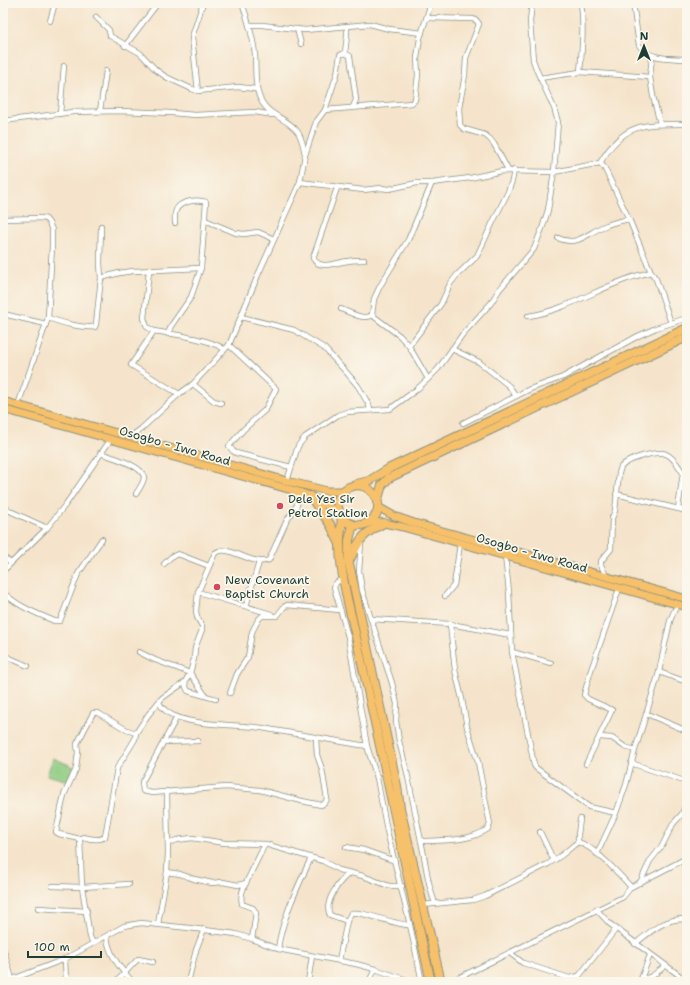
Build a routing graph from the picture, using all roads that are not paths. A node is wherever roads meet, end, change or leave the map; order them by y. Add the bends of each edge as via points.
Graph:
1 (55, 3) edge
2 (158, 3) edge
3 (203, 3) edge
4 (242, 3) edge
5 (431, 3) edge
6 (532, 3) edge
7 (581, 3) edge
8 (633, 3) edge
9 (96, 17) dead end
10 (427, 18) junction
11 (50, 21) dead end
12 (250, 26) junction
13 (346, 26) junction
14 (297, 29) junction
15 (422, 33) junction
16 (301, 44) dead end
17 (126, 46) junction
18 (345, 53) junction
19 (652, 56) junction
20 (687, 59) edge
21 (64, 66) dead end
22 (106, 71) dead end
23 (580, 72) junction
24 (650, 77) junction
25 (540, 78) junction
26 (256, 89) junction
27 (198, 91) junction
28 (353, 107) junction
29 (325, 110) junction
30 (100, 112) junction
31 (60, 114) junction
32 (273, 114) junction
33 (3, 121) edge
34 (660, 124) junction
35 (687, 124) edge
36 (305, 155) junction
37 (600, 163) junction
38 (508, 170) junction
39 (514, 170) junction
40 (554, 172) junction
41 (300, 182) junction
42 (432, 183) junction
43 (337, 188) junction
44 (629, 219) junction
45 (3, 220) edge
46 (205, 220) junction
47 (175, 223) dead end
48 (101, 226) dead end
49 (558, 238) dead end
50 (274, 240) junction
51 (364, 260) dead end
52 (201, 268) junction
53 (149, 271) junction
54 (651, 272) junction
55 (101, 278) junction
56 (341, 309) dead end
57 (3, 314) edge
58 (372, 315) junction
59 (528, 316) dead end
60 (241, 317) junction
61 (48, 318) junction
62 (687, 318) edge
63 (671, 323) junction
64 (46, 324) junction
65 (687, 328) edge
66 (154, 331) junction
67 (168, 334) junction
68 (687, 337) edge
69 (455, 344) junction
70 (229, 345) junction
71 (409, 346) junction
72 (224, 349) junction
73 (452, 349) junction
74 (461, 354) junction
75 (428, 379) junction
76 (193, 384) junction
77 (179, 394) junction
78 (516, 396) junction
79 (3, 401) edge
80 (221, 403) dead end
81 (18, 405) junction
82 (6, 409) edge
83 (370, 410) junction
84 (3, 423) edge
85 (463, 423) dead end
86 (130, 437) junction
87 (111, 439) junction
88 (100, 454) junction
89 (291, 467) junction
90 (685, 473) edge
91 (287, 481) junction
92 (353, 486) junction
93 (344, 491) junction
94 (300, 492) junction
95 (136, 494) dead end
96 (616, 494) junction
97 (310, 496) junction
98 (377, 504) junction
99 (3, 505) edge
100 (678, 509) junction
101 (687, 512) edge
102 (340, 515) junction
103 (370, 522) junction
104 (384, 523) junction
105 (353, 525) junction
106 (46, 528) junction
107 (362, 537) junction
108 (102, 539) dead end
109 (340, 543) junction
110 (460, 544) junction
111 (505, 556) junction
112 (3, 557) edge
113 (259, 562) junction
114 (11, 563) junction
115 (348, 563) junction
116 (164, 564) dead end
117 (209, 566) junction
118 (3, 571) edge
119 (606, 576) junction
120 (343, 580) junction
121 (619, 589) junction
122 (3, 592) edge
123 (198, 592) junction
124 (445, 596) dead end
125 (687, 599) edge
126 (678, 605) junction
127 (246, 606) junction
128 (687, 608) edge
129 (340, 610) junction
130 (277, 616) junction
131 (371, 620) junction
132 (450, 624) junction
133 (511, 635) junction
134 (139, 652) dead end
135 (512, 652) junction
136 (4, 657) edge
137 (551, 663) dead end
138 (28, 666) dead end
139 (659, 672) junction
140 (190, 673) junction
141 (185, 682) junction
142 (687, 682) edge
143 (230, 693) dead end
144 (204, 695) junction
145 (216, 699) dead end
146 (160, 702) junction
147 (373, 711) junction
148 (361, 714) junction
149 (646, 714) junction
150 (176, 717) junction
151 (687, 731) edge
152 (136, 733) junction
153 (600, 737) junction
154 (316, 738) junction
155 (198, 741) dead end
156 (163, 742) junction
157 (367, 746) junction
158 (635, 750) junction
159 (632, 763) junction
160 (586, 764) dead end
161 (687, 782) edge
162 (397, 786) junction
163 (389, 789) junction
164 (167, 791) junction
165 (687, 801) edge
166 (616, 813) junction
167 (580, 819) dead end
168 (540, 832) dead end
169 (80, 839) junction
170 (421, 842) junction
171 (578, 842) junction
172 (168, 843) junction
173 (265, 844) junction
174 (346, 847) dead end
175 (597, 854) junction
176 (311, 858) junction
177 (687, 858) edge
178 (555, 860) junction
179 (395, 861) junction
180 (167, 872) junction
181 (350, 873) junction
182 (402, 873) junction
183 (640, 882) junction
184 (246, 883) junction
185 (128, 884) dead end
186 (52, 886) dead end
187 (402, 886) junction
188 (82, 887) junction
189 (631, 887) junction
190 (435, 903) junction
191 (423, 905) junction
192 (38, 908) dead end
193 (596, 909) junction
194 (87, 911) junction
195 (687, 920) edge
196 (347, 921) junction
197 (158, 924) junction
198 (410, 925) junction
199 (204, 929) junction
200 (616, 929) junction
201 (107, 936) junction
202 (252, 939) junction
203 (93, 943) junction
204 (635, 944) junction
205 (3, 948) edge
206 (278, 949) junction
207 (510, 952) junction
208 (650, 955) junction
209 (312, 956) junction
210 (65, 959) junction
211 (339, 960) junction
212 (153, 962) dead end
213 (665, 966) junction
214 (375, 969) junction
215 (124, 974) junction
216 (651, 977) junction
217 (12, 979) junction
218 (189, 981) edge
219 (640, 981) edge
220 (687, 981) edge
221 (4, 982) edge
222 (66, 982) edge
223 (116, 982) edge
224 (133, 982) edge
225 (308, 982) edge
226 (369, 982) edge
227 (411, 982) edge
228 (422, 982) edge
229 (430, 982) edge
230 (440, 982) edge
231 (450, 982) edge
232 (653, 982) edge

1 - 11 street
2 - 17 street
3 - 27 street via 192,38
4 - 12 street
5 - 10 street
6 - 25 street via 532,54
7 - 23 street
8 - 19 street via 639,45
9 - 17 street via 109,30 110,36
10 - 15 street
10 - 38 street via 462,19 477,21 479,24 466,58 459,108 460,125 490,139
12 - 14 street
12 - 26 street via 255,53
13 - 14 street
13 - 15 street via 370,24
13 - 18 street
14 - 16 street
15 - 28 street via 417,58 415,100 412,103
17 - 27 street via 140,53 166,77
18 - 28 street via 350,56 356,100
18 - 29 street via 340,54 337,74
19 - 20 street
19 - 24 street
21 - 31 street
22 - 30 street
23 - 24 street
23 - 25 street
24 - 34 street
25 - 40 street via 558,122
26 - 27 street via 238,87
26 - 32 street
28 - 29 street
29 - 36 street via 316,122
30 - 31 street
30 - 32 street
31 - 33 street
32 - 36 street via 297,131
34 - 35 street
34 - 37 street via 630,130 610,146
36 - 41 street
37 - 40 street
37 - 44 street
38 - 39 street
38 - 42 street
39 - 40 street
39 - 71 street via 508,192 477,256 457,274 441,304
40 - 69 street via 548,210 534,249
41 - 43 street
41 - 50 street
42 - 43 street via 417,183 389,189
42 - 58 street via 408,240 374,299
43 - 51 street via 313,258 320,264
44 - 49 street via 607,225 579,240 565,242
44 - 54 street
45 - 61 street via 41,218 49,222 52,246
46 - 47 street via 206,202 199,201 177,208
46 - 50 street via 236,233 258,232
46 - 52 street
48 - 55 street
50 - 60 street
52 - 53 street
52 - 67 street via 191,297 170,326
53 - 55 street via 118,273
53 - 66 street via 144,318 147,327
54 - 59 street via 628,278 543,314
54 - 63 street via 656,279
55 - 61 street via 95,327 68,324
56 - 58 street via 359,316
57 - 64 street
58 - 71 street
60 - 70 street
60 - 83 street via 294,330 324,348 358,386
61 - 64 street
62 - 63 street
63 - 78 street via 638,336 563,377
64 - 81 street
65 - 92 highway via 390,468 369,481
66 - 67 street
66 - 77 street via 131,365
67 - 72 street via 207,342
68 - 98 highway via 389,478 382,485
69 - 73 street
69 - 74 street
70 - 72 street
70 - 89 street via 276,389 265,410 229,446 236,453
71 - 75 street
72 - 76 street
73 - 74 street
73 - 75 street
74 - 78 street via 479,362 504,382
75 - 83 street via 390,409
76 - 77 street
76 - 80 street via 214,401
77 - 86 street
78 - 85 street
79 - 81 main road, Osogbo - Iwo Road
81 - 86 main road, Osogbo - Iwo Road
82 - 84 street
82 - 87 main road, Osogbo - Iwo Road
83 - 89 street via 343,414 305,437 298,446
86 - 91 main road, Osogbo - Iwo Road
87 - 88 street
87 - 94 main road, Osogbo - Iwo Road
88 - 95 street via 136,467 141,472 144,476
88 - 106 street via 66,504
89 - 91 street
90 - 96 street via 668,454 657,453 638,458 620,468
90 - 100 street
91 - 93 main road, Osogbo - Iwo Road via 327,491
92 - 93 highway
92 - 98 highway via 366,487 375,496
93 - 102 highway via 338,501
94 - 97 main road, Osogbo - Iwo Road
94 - 113 street via 297,505 286,522 269,560
96 - 100 street
96 - 119 street via 611,549 601,562
97 - 102 main road, Osogbo - Iwo Road
97 - 109 highway
98 - 103 highway via 375,517
98 - 119 main road, Osogbo - Iwo Road via 394,516 414,523
99 - 106 street via 10,512
100 - 101 street
102 - 105 highway
102 - 109 highway
103 - 104 main road, Osogbo - Iwo Road
103 - 105 highway
104 - 107 highway via 369,530
104 - 110 main road, Osogbo - Iwo Road
105 - 115 highway via 349,540
106 - 114 street
107 - 115 highway
107 - 131 street via 358,570
108 - 122 street via 78,574 60,621 54,621 19,605
109 - 120 highway
110 - 111 main road, Osogbo - Iwo Road
110 - 124 street via 454,585
111 - 121 main road, Osogbo - Iwo Road
111 - 133 street
112 - 114 street
113 - 117 street via 221,550 215,553
113 - 127 street
114 - 118 street
115 - 162 highway
116 - 117 street via 178,554
117 - 123 street
119 - 125 main road, Osogbo - Iwo Road
120 - 129 street via 336,582 334,587
120 - 147 highway
121 - 126 main road, Osogbo - Iwo Road
121 - 153 street via 584,695 612,710
123 - 127 street
123 - 140 street via 196,611 202,630
126 - 128 main road, Osogbo - Iwo Road
126 - 139 street via 670,621
127 - 130 street
129 - 130 street via 287,604
129 - 148 street via 348,637
130 - 143 street via 262,616 258,620 252,632 248,657 237,674
131 - 132 street
131 - 170 street via 397,704 396,721
132 - 133 street
132 - 170 street via 455,670 490,820 488,829 470,838
133 - 135 street
134 - 140 street
135 - 137 street
135 - 166 street via 534,765 589,807
136 - 138 street
139 - 142 street
139 - 149 street
140 - 141 street
140 - 144 street
141 - 144 street via 188,691
141 - 146 street
144 - 145 street
146 - 150 street
146 - 152 street
147 - 148 street
147 - 163 highway
148 - 157 street
149 - 151 street
149 - 158 street
150 - 154 street via 199,723 254,727
150 - 156 street
152 - 169 street via 115,775 105,837
152 - 169 street via 98,713 93,713 90,718 77,744 76,769 64,795 56,832
153 - 158 street via 612,738
153 - 160 street
154 - 157 street
154 - 164 street via 317,755 327,799 321,805 243,788
155 - 156 street
156 - 164 street via 142,782 143,790 152,793
157 - 179 street via 377,778
158 - 159 street
159 - 161 street
159 - 166 street
162 - 163 highway
162 - 191 highway
163 - 182 highway
164 - 172 street
165 - 183 street via 682,814 650,861
166 - 175 street
167 - 171 street
168 - 178 street
169 - 188 street
170 - 190 street
171 - 175 street
171 - 178 street
172 - 173 street via 192,838 225,843
172 - 180 street
173 - 176 street
173 - 184 street
174 - 179 street via 364,850
175 - 189 street
176 - 181 street
176 - 206 street via 289,911
177 - 183 street
178 - 190 street via 485,896 473,900
179 - 182 street
180 - 184 street via 212,883
180 - 197 street
181 - 187 street via 389,886
181 - 196 street via 340,882 330,898 328,910 330,915
182 - 187 street
182 - 229 highway
183 - 189 street
184 - 202 street via 242,892 242,904 253,908 256,913
185 - 188 street
186 - 188 street
187 - 198 street
188 - 194 street
189 - 193 street via 623,897
190 - 191 street
191 - 230 highway
192 - 194 street
193 - 200 street
193 - 207 street
194 - 203 street
195 - 204 street via 676,920 657,926
196 - 198 street via 353,912
196 - 211 street
197 - 199 street
197 - 201 street via 124,926
198 - 228 street
199 - 202 street
199 - 218 street
200 - 204 street
200 - 207 street via 579,976 570,978 523,963
201 - 203 street
201 - 215 street via 107,945
202 - 206 street
203 - 210 street
204 - 208 street
205 - 217 street
206 - 209 street
207 - 231 street
208 - 213 street
208 - 219 street
209 - 211 street
209 - 225 street
210 - 217 street
210 - 222 street
211 - 214 street
212 - 215 street via 138,959
213 - 216 street
213 - 220 street
214 - 226 street
214 - 227 street
215 - 223 street
215 - 224 street
216 - 219 street
216 - 232 street
217 - 221 street

